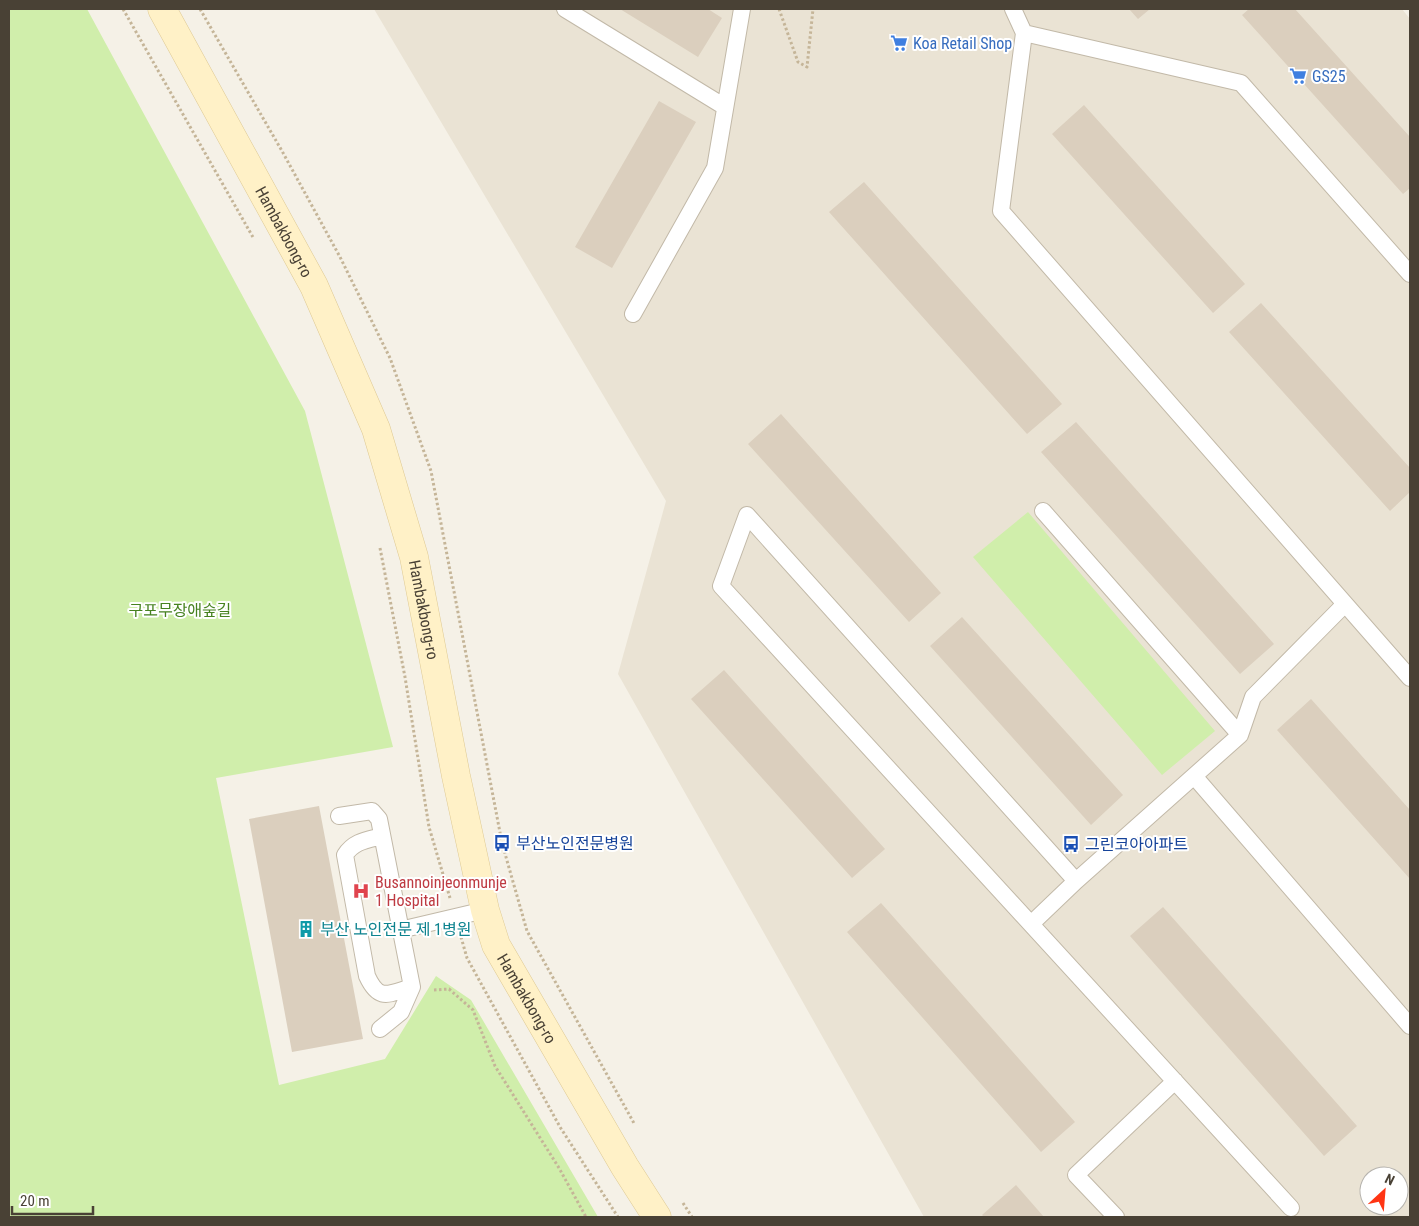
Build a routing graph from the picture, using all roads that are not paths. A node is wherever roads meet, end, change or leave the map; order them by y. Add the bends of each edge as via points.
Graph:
1 (162, 9) edge
2 (565, 9) edge
3 (742, 9) edge
4 (1013, 9) edge
5 (1024, 33) junction
6 (725, 107) junction
7 (1410, 274) edge
8 (633, 314) dead end
9 (1043, 511) dead end
10 (1344, 605) junction
11 (1410, 678) edge
12 (1240, 735) junction
13 (1194, 776) junction
14 (339, 816) dead end
15 (382, 836) junction
16 (1076, 881) junction
17 (485, 910) junction
18 (1031, 924) junction
19 (400, 930) junction
20 (412, 987) junction
21 (1410, 1026) edge
22 (380, 1029) dead end
23 (1175, 1081) junction
24 (1291, 1208) dead end
25 (657, 1217) edge
26 (1116, 1217) edge

1 - 17 main road, Hambakbong-ro via 314,286 376,429 414,556
2 - 6 lane
3 - 6 lane
4 - 5 lane
5 - 7 lane via 1242,83
5 - 10 lane via 1001,210
6 - 8 lane via 714,168
9 - 12 lane
10 - 11 lane
10 - 12 lane via 1253,697
12 - 13 lane
13 - 16 lane
13 - 21 lane
14 - 15 lane via 372,811 379,819
15 - 19 lane
15 - 20 lane via 350,846 345,855 367,976 380,994
16 - 18 lane
16 - 18 lane via 747,515 721,586
17 - 19 lane
17 - 25 main road, Hambakbong-ro via 496,945
18 - 23 lane
19 - 20 lane
20 - 22 lane via 401,1012
23 - 24 lane
23 - 26 lane via 1076,1175

